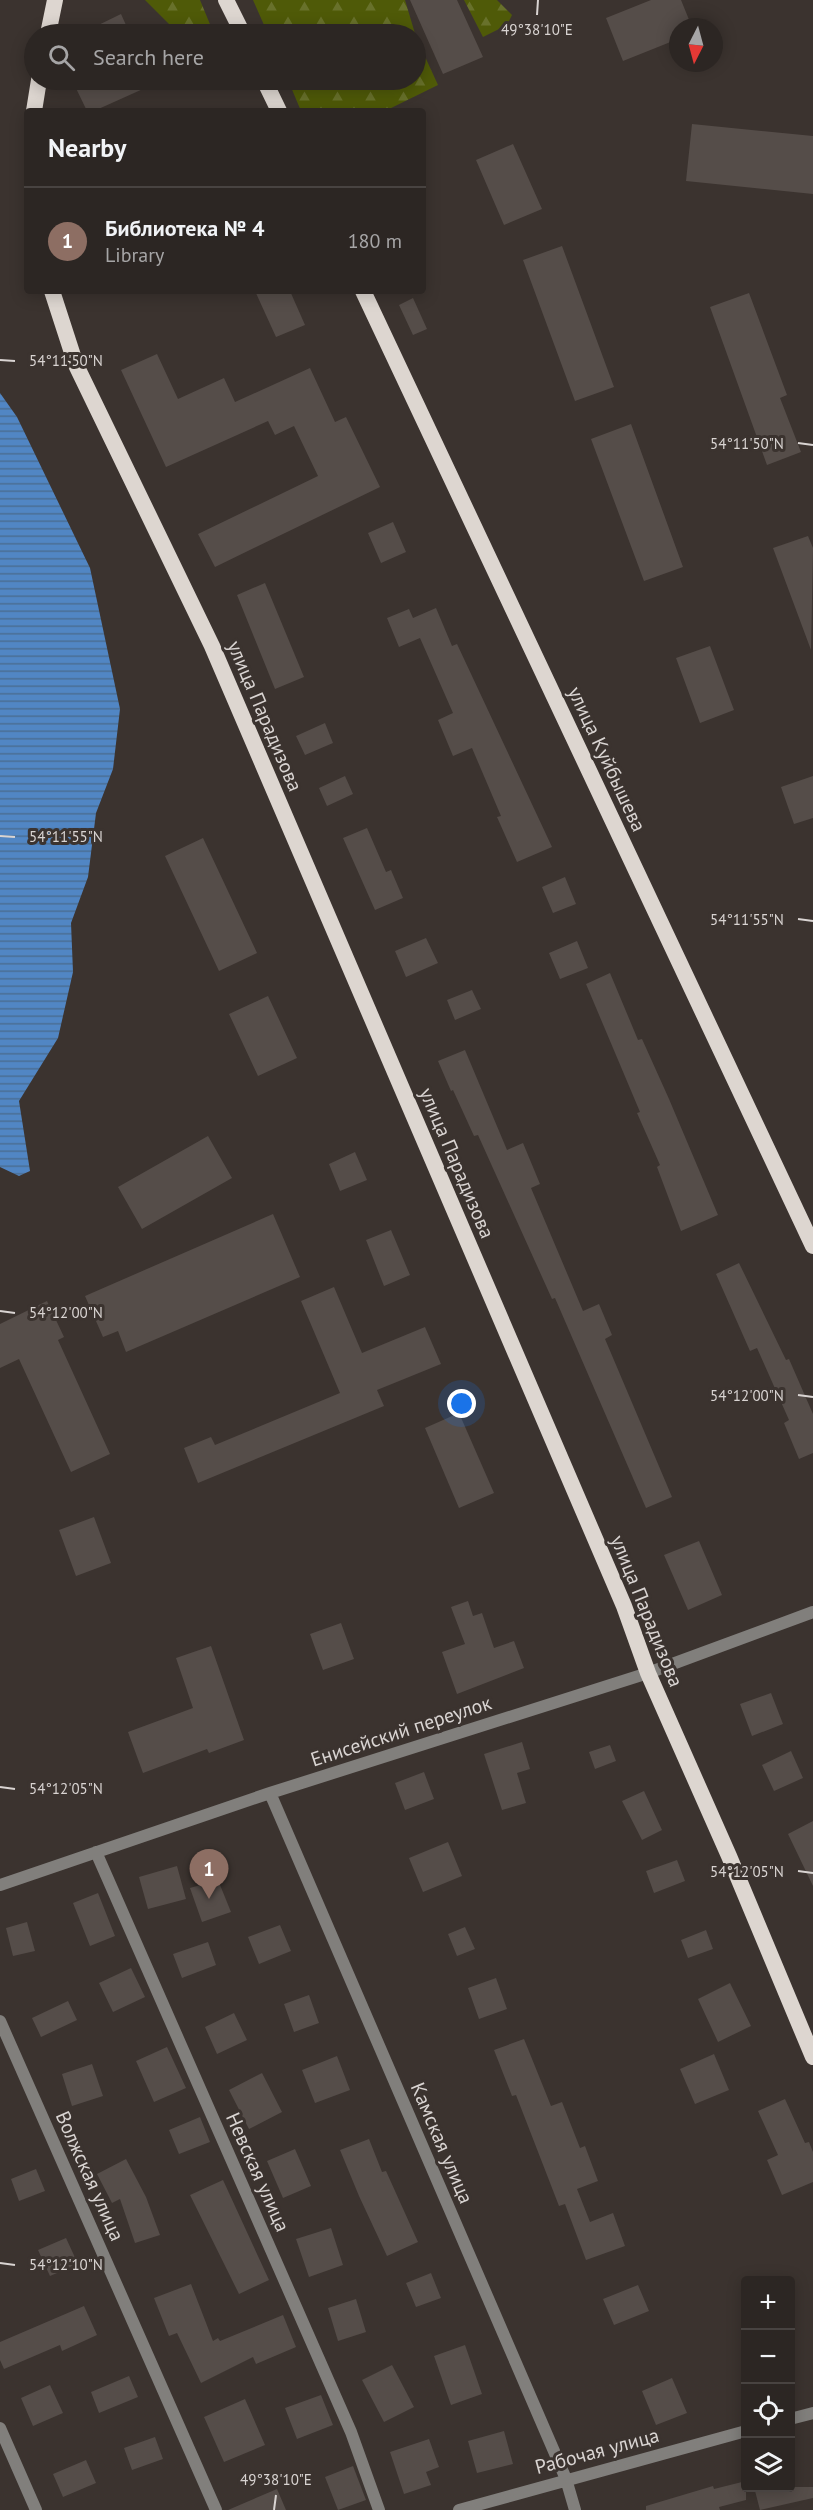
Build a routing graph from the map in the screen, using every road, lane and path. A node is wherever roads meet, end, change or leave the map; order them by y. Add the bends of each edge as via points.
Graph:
1 (55, 0) edge
2 (226, 0) edge
3 (50, 24) edge
4 (238, 24) edge
5 (37, 90) edge
6 (269, 90) edge
7 (34, 108) edge
8 (278, 108) edge
9 (53, 294) edge
10 (364, 294) edge
11 (813, 1246) edge
12 (813, 1612) edge
13 (648, 1673) junction
14 (270, 1793) junction
15 (96, 1852) junction
16 (0, 1885) edge
17 (0, 2021) edge
18 (813, 2056) edge
19 (813, 2413) edge
20 (795, 2418) edge
21 (0, 2428) edge
22 (741, 2432) edge
23 (566, 2479) junction
24 (36, 2510) edge
25 (216, 2510) edge
26 (379, 2510) edge
27 (459, 2510) edge
28 (575, 2510) edge

1 - 3 highway
2 - 4 highway
5 - 7 highway
6 - 8 highway
9 - 13 highway, улица Парадизова via 76,365 212,646 624,1606
10 - 11 highway, улица Куйбышева
12 - 13 street, Енисейский переулок
13 - 14 street, Енисейский переулок
13 - 18 highway, улица Парадизова
14 - 15 street, Енисейский переулок
14 - 23 street, Камская улица
15 - 16 street, Енисейский переулок
15 - 26 street, Невская улица via 351,2432
17 - 25 street, Волжская улица
19 - 20 street
21 - 24 street
22 - 23 street, Рабочая улица
23 - 27 street, Рабочая улица
23 - 28 street, Камская улица

